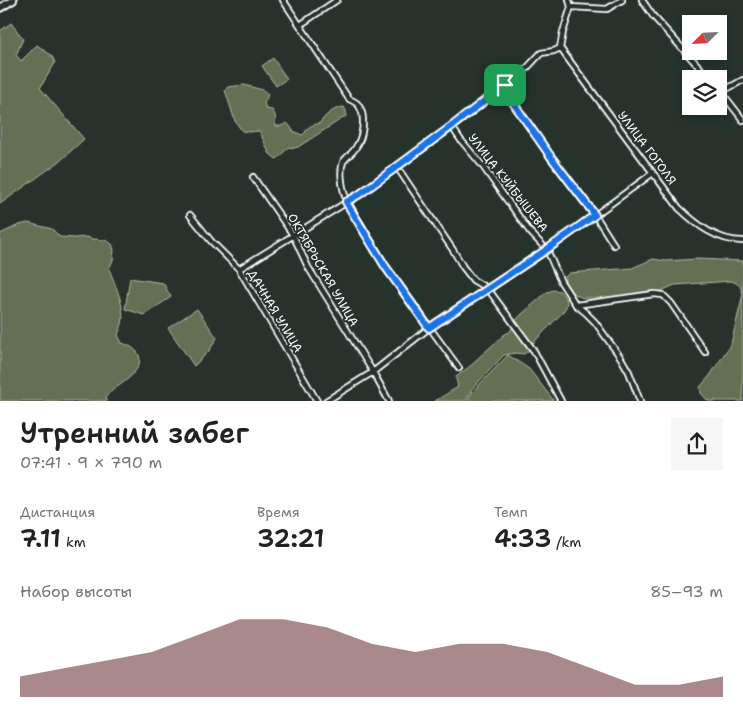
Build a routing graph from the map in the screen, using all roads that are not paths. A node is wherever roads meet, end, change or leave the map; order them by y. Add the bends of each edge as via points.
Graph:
1 (283, 0) edge
2 (337, 0) edge
3 (569, 0) edge
4 (622, 0) edge
5 (642, 0) edge
6 (12, 1) edge
7 (571, 7) junction
8 (0, 8) edge
9 (300, 25) junction
10 (560, 48) junction
11 (702, 70) edge
12 (743, 80) edge
13 (505, 85) junction
14 (727, 87) edge
15 (727, 99) edge
16 (743, 120) edge
17 (452, 126) junction
18 (397, 167) junction
19 (653, 173) junction
20 (253, 177) dead end
21 (346, 202) junction
22 (190, 215) dead end
23 (595, 215) junction
24 (293, 235) junction
25 (743, 241) edge
26 (614, 245) dead end
27 (546, 250) junction
28 (239, 270) junction
29 (488, 289) junction
30 (576, 305) junction
31 (429, 328) junction
32 (705, 352) dead end
33 (459, 368) dead end
34 (373, 372) junction
35 (317, 401) edge
36 (326, 401) edge
37 (389, 401) edge
38 (562, 401) edge
39 (640, 401) edge

1 - 9 street
2 - 9 street
3 - 7 street
4 - 7 street via 607,9
5 - 11 street
6 - 8 main road
7 - 10 street
9 - 21 street via 349,99 360,106 363,133 341,170
10 - 13 street via 542,53
10 - 19 street, УЛИЦА ГОГОЛЯ
12 - 14 street
13 - 17 street
13 - 23 street via 512,102
15 - 16 street
17 - 18 street
17 - 27 street, УЛИЦА КУЙБЫШЕВА
18 - 21 street
18 - 29 street via 463,267 473,280
19 - 23 street
19 - 25 street, УЛИЦА ГОГОЛЯ via 691,219 713,234
20 - 24 street, ОКТЯБРЬСКАЯ УЛИЦА
21 - 24 street
21 - 31 street via 385,266
22 - 28 street, ДАЧНАЯ УЛИЦА
23 - 26 street
23 - 27 street
24 - 28 street
24 - 34 street, ОКТЯБРЬСКАЯ УЛИЦА via 308,267
27 - 29 street
27 - 30 street, УЛИЦА КУЙБЫШЕВА
28 - 35 street, ДАЧНАЯ УЛИЦА
29 - 31 street
29 - 38 street via 534,351
30 - 32 street via 663,295
30 - 39 street, УЛИЦА КУЙБЫШЕВА via 590,317 621,358
31 - 33 street
31 - 34 street
34 - 36 street
34 - 37 street, ОКТЯБРЬСКАЯ УЛИЦА

